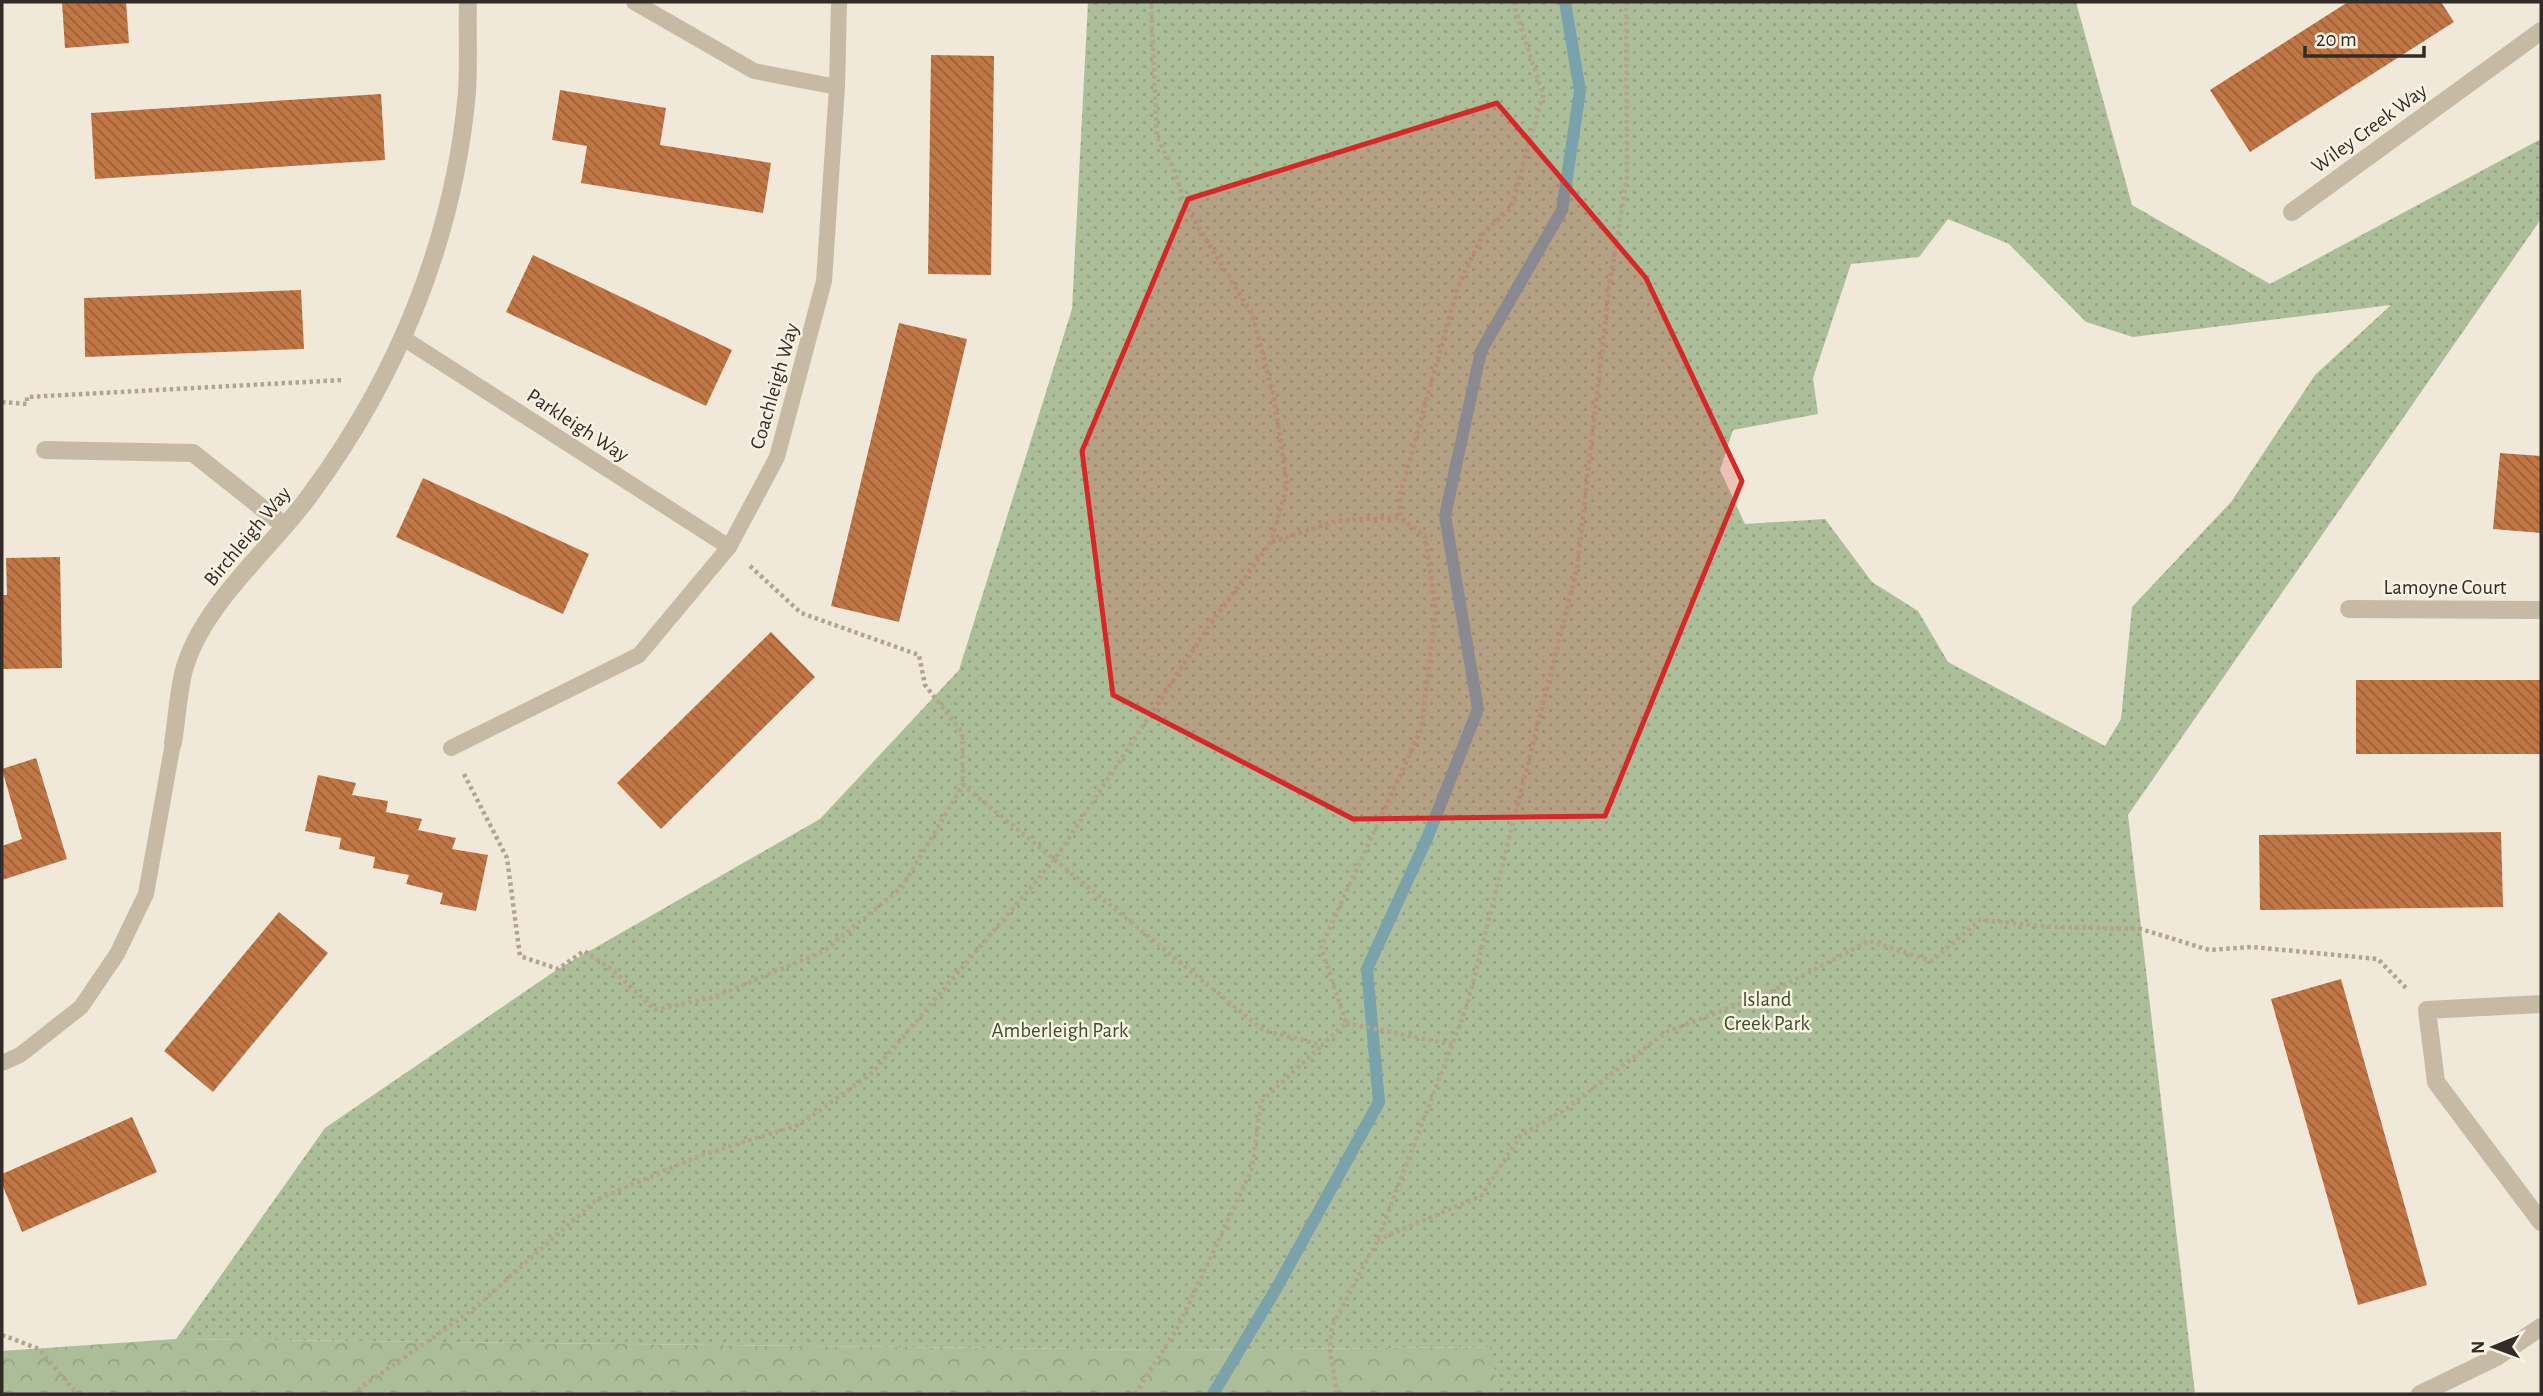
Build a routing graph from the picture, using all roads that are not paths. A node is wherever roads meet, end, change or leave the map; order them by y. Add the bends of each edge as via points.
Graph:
1 (468, 2) edge
2 (634, 2) edge
3 (839, 2) edge
4 (2541, 31) edge
5 (837, 87) junction
6 (2292, 212) dead end
7 (403, 338) junction
8 (45, 450) dead end
9 (285, 526) junction
10 (729, 547) junction
11 (2349, 609) dead end
12 (2541, 610) edge
13 (173, 743) joint
14 (451, 748) road end
15 (2541, 1004) edge
16 (2, 1063) edge
17 (2541, 1223) edge
18 (2541, 1327) edge
19 (2420, 1394) edge

1 - 7 street, Birchleigh Way via 467,90 452,195
2 - 5 lane via 754,71
3 - 5 lane, Coachleigh Way
4 - 6 street, Wiley Creek Way
5 - 10 lane, Coachleigh Way via 824,281 777,457
7 - 9 street, Birchleigh Way via 369,407
7 - 10 lane, Parkleigh Way
8 - 9 street via 193,453
9 - 13 street, Birchleigh Way via 212,614 190,655
10 - 14 lane, Coachleigh Way via 639,655
11 - 12 street, Lamoyne Court
13 - 16 lane, Birchleigh Way via 146,894 117,954 81,1007 20,1055
15 - 17 street via 2427,1010 2436,1082
18 - 19 street via 2495,1358

